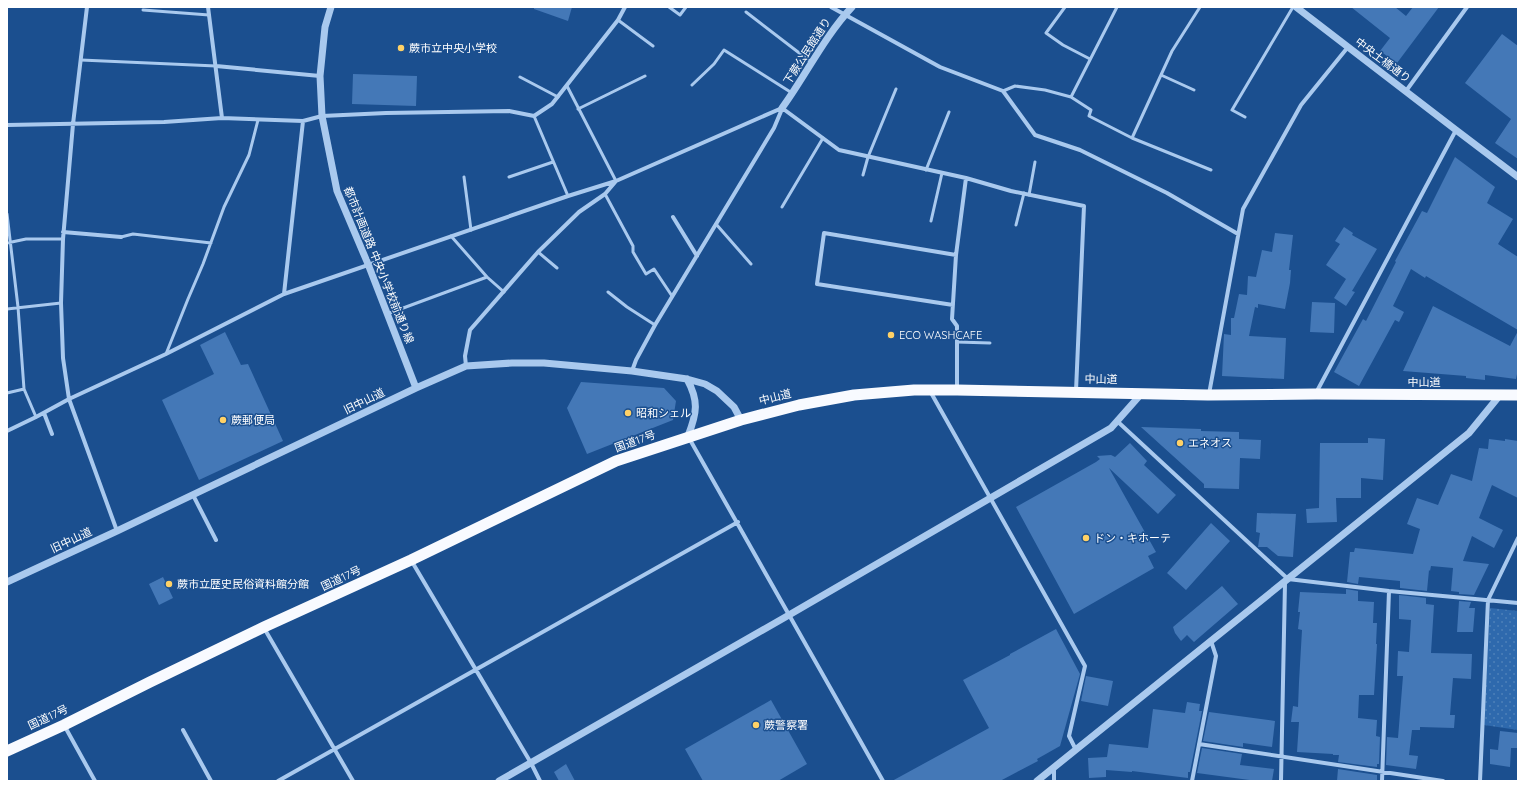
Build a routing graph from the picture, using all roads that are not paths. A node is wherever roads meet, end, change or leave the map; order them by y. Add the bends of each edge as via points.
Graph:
1 (87, 7) edge
2 (208, 7) edge
3 (331, 7) edge
4 (625, 7) edge
5 (669, 7) edge
6 (686, 7) edge
7 (831, 7) edge
8 (852, 7) edge
9 (1065, 7) edge
10 (1117, 7) edge
11 (1200, 7) edge
12 (1293, 7) edge
13 (1296, 7) edge
14 (1467, 7) edge
15 (143, 10) dead end
16 (746, 12) dead end
17 (209, 15) junction
18 (845, 15) junction
19 (618, 20) junction
20 (653, 46) dead end
21 (1348, 47) junction
22 (1090, 59) junction
23 (81, 60) junction
24 (812, 62) junction
25 (216, 66) junction
26 (1161, 75) junction
27 (320, 76) junction
28 (645, 76) dead end
29 (520, 77) dead end
30 (692, 85) dead end
31 (567, 86) junction
32 (896, 89) dead end
33 (1194, 90) dead end
34 (1003, 91) junction
35 (1406, 91) junction
36 (793, 94) junction
37 (558, 97) junction
38 (1071, 97) junction
39 (782, 108) junction
40 (578, 109) junction
41 (949, 112) dead end
42 (322, 116) junction
43 (534, 116) junction
44 (1245, 117) dead end
45 (222, 118) junction
46 (258, 120) junction
47 (303, 121) junction
48 (73, 124) junction
49 (7, 125) edge
50 (1456, 130) junction
51 (823, 138) junction
52 (1132, 138) junction
53 (868, 157) junction
54 (553, 162) junction
55 (1035, 162) dead end
56 (926, 170) junction
57 (1211, 170) dead end
58 (942, 173) junction
59 (863, 175) dead end
60 (464, 177) dead end
61 (508, 177) dead end
62 (1518, 177) edge
63 (966, 178) junction
64 (616, 181) junction
65 (605, 194) junction
66 (1024, 194) junction
67 (1029, 195) junction
68 (568, 196) junction
69 (782, 207) dead end
70 (7, 214) edge
71 (674, 217) dead end
72 (931, 221) dead end
73 (716, 224) junction
74 (1016, 225) dead end
75 (470, 230) junction
76 (63, 232) junction
77 (1238, 234) junction
78 (451, 236) junction
79 (121, 237) joint
80 (62, 239) junction
81 (9, 243) edge
82 (211, 243) junction
83 (538, 252) junction
84 (956, 255) junction
85 (697, 256) junction
86 (368, 264) junction
87 (751, 264) dead end
88 (557, 268) dead end
89 (487, 277) junction
90 (504, 292) junction
91 (608, 292) dead end
92 (284, 294) junction
93 (672, 296) junction
94 (61, 303) junction
95 (953, 305) junction
96 (18, 308) junction
97 (7, 309) edge
98 (387, 314) junction
99 (655, 325) junction
100 (957, 342) junction
101 (990, 343) dead end
102 (166, 354) junction
103 (466, 366) junction
104 (632, 370) junction
105 (687, 379) junction
106 (416, 388) junction
107 (24, 389) junction
108 (930, 390) junction
109 (957, 390) junction
110 (1076, 391) junction
111 (1142, 393) junction
112 (7, 394) edge
113 (1316, 394) junction
114 (1208, 395) junction
115 (1500, 395) junction
116 (1518, 396) edge
117 (69, 399) junction
118 (44, 413) junction
119 (36, 417) junction
120 (741, 420) junction
121 (1117, 421) junction
122 (7, 430) edge
123 (52, 434) dead end
124 (688, 436) junction
125 (193, 495) junction
126 (990, 498) junction
127 (738, 522) junction
128 (117, 531) junction
129 (1518, 538) edge
130 (216, 540) dead end
131 (411, 560) junction
132 (1286, 581) junction
133 (7, 582) edge
134 (1389, 591) junction
135 (1488, 600) junction
136 (1518, 603) edge
137 (789, 615) junction
138 (264, 627) junction
139 (1211, 641) junction
140 (475, 669) junction
141 (64, 725) junction
142 (183, 730) dead end
143 (1199, 744) junction
144 (335, 749) junction
145 (1076, 750) junction
146 (7, 751) edge
147 (1282, 756) junction
148 (531, 763) junction
149 (1054, 767) junction
150 (1382, 772) junction
151 (95, 781) edge
152 (211, 781) edge
153 (278, 781) edge
154 (353, 781) edge
155 (499, 781) edge
156 (540, 781) edge
157 (883, 781) edge
158 (1037, 781) edge
159 (1054, 781) edge
160 (1192, 781) edge
161 (1281, 781) edge
162 (1382, 781) edge
163 (1443, 781) edge
164 (1480, 781) edge

1 - 23 street
2 - 17 street
3 - 27 street, 都市計画道路 中央小学校前通り線 via 325,27
4 - 19 street
5 - 6 lane via 680,14
7 - 18 street
8 - 18 street, 下蕨公民館通り
9 - 22 lane via 1046,33
10 - 22 lane
11 - 26 lane via 1172,51
12 - 44 lane via 1232,110
13 - 21 street, 中央土橋通り
14 - 35 street
15 - 17 lane
16 - 24 lane
17 - 25 street
18 - 24 street, 下蕨公民館通り
18 - 34 street via 940,67
19 - 20 lane
19 - 31 street
21 - 35 street, 中央土橋通り
21 - 77 street via 1301,105 1243,209
22 - 38 lane
23 - 25 lane
23 - 48 street
24 - 36 street, 下蕨公民館通り
25 - 27 street
25 - 45 street
26 - 33 lane
26 - 52 lane
27 - 42 street, 都市計画道路 中央小学校前通り線
28 - 40 lane
29 - 37 lane
30 - 36 lane via 714,64 724,50
31 - 37 street
31 - 40 lane
32 - 53 lane
34 - 38 lane via 1015,86
34 - 77 street via 1035,135 1080,150 1167,193
35 - 50 street, 中央土橋通り
36 - 39 street, 下蕨公民館通り
37 - 43 street
38 - 52 lane via 1091,110 1089,116
39 - 51 street
39 - 64 street
39 - 73 street via 774,128
40 - 64 lane
41 - 56 lane
42 - 43 street via 509,112
42 - 47 street
42 - 86 street, 都市計画道路 中央小学校前通り線 via 337,191
43 - 54 lane
45 - 46 street
45 - 48 street
46 - 47 street
46 - 82 lane via 249,155 224,207
47 - 92 street
48 - 49 street
48 - 76 street
50 - 62 street, 中央土橋通り
50 - 113 street
51 - 53 street via 838,150
51 - 69 lane
52 - 57 lane
53 - 56 street
53 - 59 lane
54 - 61 lane
54 - 68 lane
55 - 67 lane
56 - 58 street
58 - 63 street
58 - 72 lane
60 - 75 lane
63 - 66 street
63 - 84 street
64 - 65 street
64 - 68 street
65 - 83 street via 579,212
65 - 93 lane via 646,274 654,269
66 - 67 street
66 - 74 lane
67 - 110 street via 1084,206
68 - 75 street
70 - 81 lane
71 - 85 street
73 - 85 street
73 - 87 lane
75 - 78 street
76 - 79 street
76 - 80 street
77 - 114 street
78 - 86 street
78 - 89 lane
79 - 82 lane via 133,234
80 - 81 lane via 26,239
80 - 94 street
81 - 96 lane
82 - 102 lane
83 - 88 lane
83 - 90 street
84 - 95 street
84 - 95 street via 824,233 817,284
85 - 93 street
86 - 92 street
86 - 98 street, 都市計画道路 中央小学校前通り線
89 - 90 lane
89 - 98 lane
90 - 103 street via 470,330 465,356
91 - 99 lane
92 - 102 street
93 - 99 street
94 - 96 lane
94 - 117 street via 63,358
95 - 100 street via 952,319 957,326
96 - 97 lane
96 - 107 lane
98 - 106 street, 都市計画道路 中央小学校前通り線
99 - 104 street
100 - 101 lane
100 - 109 street
102 - 117 street
103 - 104 street, 旧中山道 via 544,363
103 - 106 street, 旧中山道
104 - 105 street, 旧中山道
105 - 120 street, 旧中山道 via 705,384 717,391 734,408
105 - 124 street via 696,400 694,422
106 - 125 street, 旧中山道
107 - 112 lane
107 - 119 lane
108 - 109 highway, 中山道
108 - 120 highway, 中山道 via 854,395 799,405
108 - 126 street
109 - 110 highway, 中山道
110 - 111 highway, 中山道
111 - 114 highway, 中山道
111 - 121 street
113 - 114 highway, 中山道
113 - 115 highway, 中山道
115 - 116 highway, 中山道
115 - 132 street via 1470,433
117 - 118 street
117 - 128 street
118 - 119 street
118 - 123 street
119 - 122 street
120 - 124 highway, 中山道
121 - 126 street via 1111,428
121 - 132 street
124 - 127 street
124 - 131 highway, 国道17号 via 616,462
125 - 128 street, 旧中山道
125 - 130 street
126 - 137 street
126 - 145 street via 1085,666 1069,736
127 - 137 street
127 - 140 street
128 - 133 street, 旧中山道
129 - 135 street
131 - 138 highway, 国道17号
131 - 140 street
132 - 134 street
132 - 139 street
132 - 147 street
134 - 135 street
134 - 150 street
135 - 136 street
135 - 164 street
137 - 148 street
137 - 157 street
138 - 141 highway, 国道17号
138 - 144 street
139 - 143 street via 1216,656
139 - 145 street
140 - 144 street
140 - 148 street
141 - 146 highway, 国道17号
141 - 151 street
142 - 152 street
143 - 147 street
143 - 160 street
144 - 153 street
144 - 154 street
145 - 149 street
147 - 150 street
147 - 161 street
148 - 155 street
148 - 156 street
149 - 158 street
149 - 159 street
150 - 162 street
150 - 163 street

